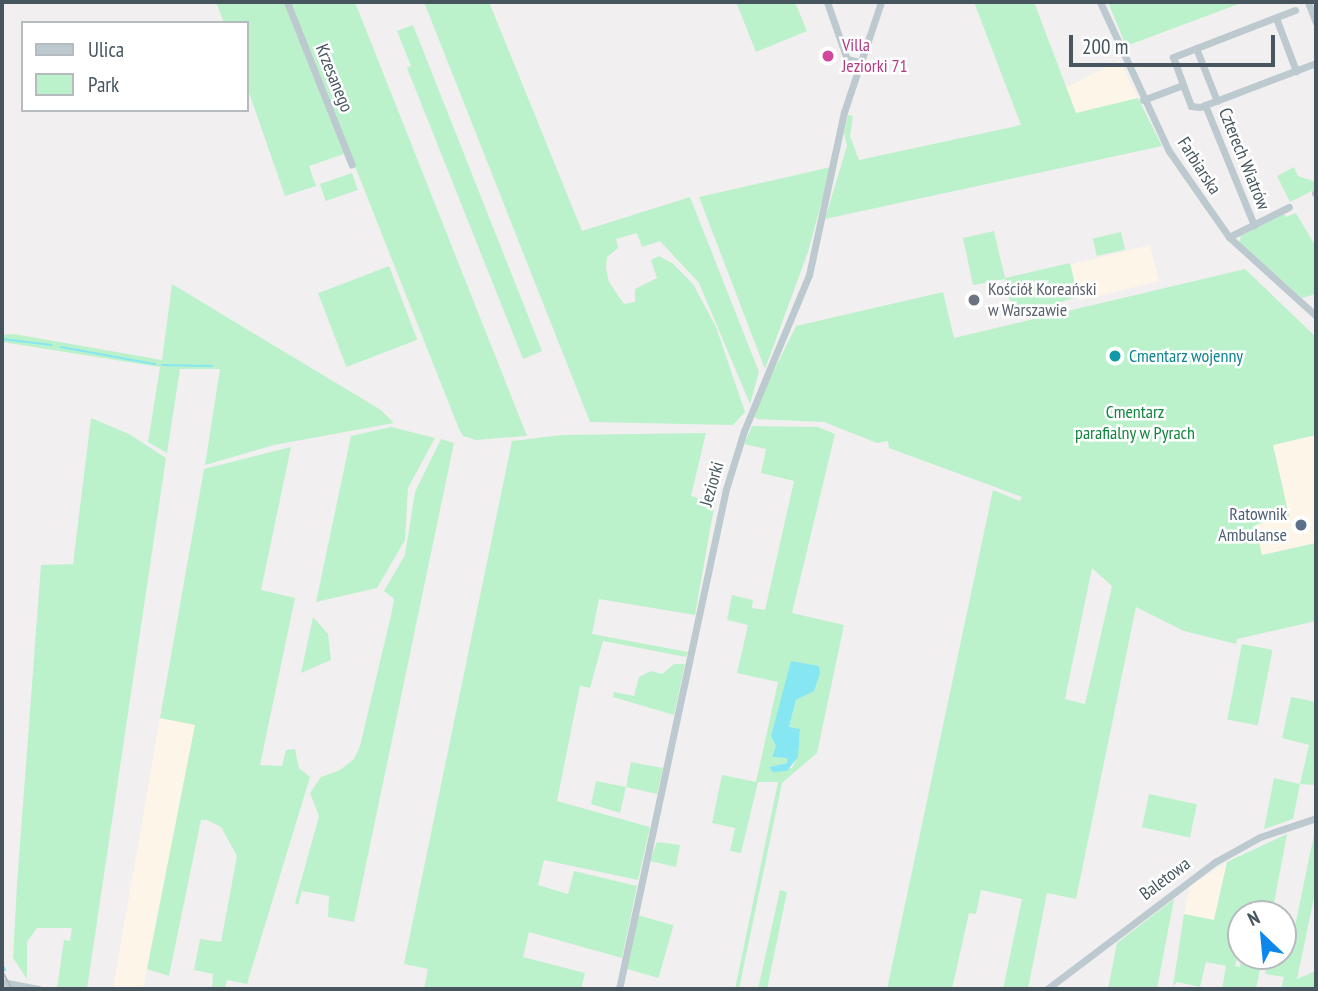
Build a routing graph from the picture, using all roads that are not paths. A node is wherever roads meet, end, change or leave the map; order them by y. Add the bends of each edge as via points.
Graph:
1 (287, 2) edge
2 (827, 2) edge
3 (881, 2) edge
4 (1100, 2) edge
5 (1308, 2) edge
6 (1295, 10) dead end
7 (1276, 18) junction
8 (1316, 23) edge
9 (1196, 48) junction
10 (859, 62) junction
11 (1316, 63) edge
12 (1296, 71) junction
13 (1183, 85) junction
14 (1143, 100) junction
15 (1217, 101) junction
16 (1205, 105) junction
17 (352, 165) dead end
18 (1289, 207) dead end
19 (1254, 225) junction
20 (1229, 237) junction
21 (1316, 302) edge
22 (1307, 307) junction
23 (1316, 316) edge
24 (1316, 818) edge
25 (2, 982) edge
26 (38, 989) edge
27 (619, 989) edge
28 (1046, 989) edge

1 - 17 street, Krzesanego
2 - 10 street via 847,59
3 - 10 street, Jeziorki
4 - 14 street, Farbiarska
5 - 8 street
6 - 7 street
7 - 9 street
7 - 12 street
9 - 13 street via 1173,57
9 - 15 street
10 - 27 street, Jeziorki via 809,275 744,430 726,489
11 - 12 street, Czterech Wiatrów
12 - 15 street, Czterech Wiatrów
13 - 14 street
13 - 16 street, Czterech Wiatrów via 1191,106
14 - 20 street, Farbiarska via 1169,151
15 - 16 street, Czterech Wiatrów
16 - 19 street, Czterech Wiatrów
18 - 19 street
19 - 20 street
20 - 22 street, Farbiarska
21 - 22 street
22 - 23 street, Farbiarska
24 - 28 street, Baletowa via 1260,837 1214,862
25 - 26 street

